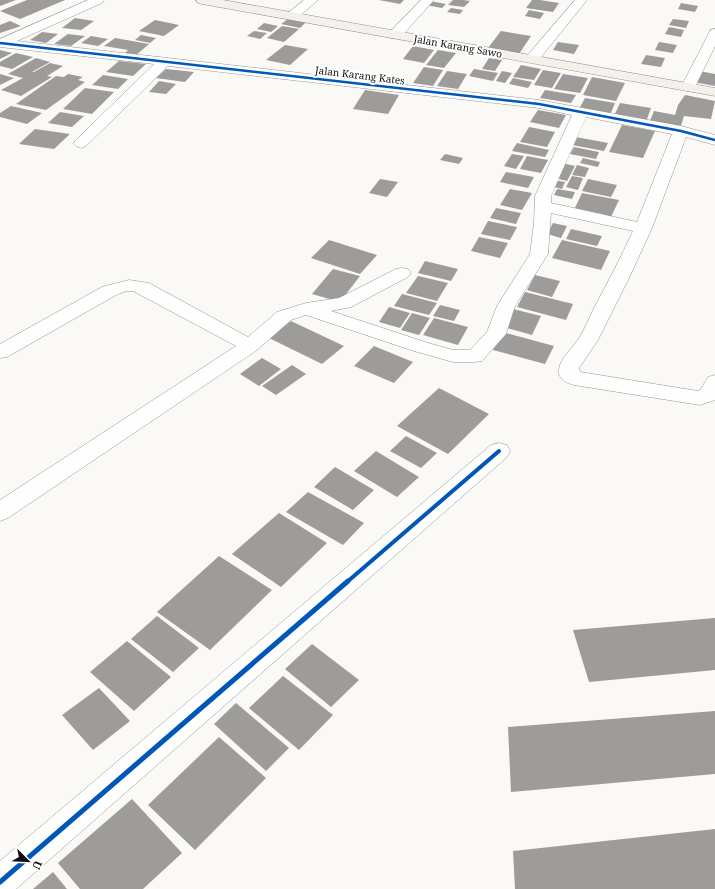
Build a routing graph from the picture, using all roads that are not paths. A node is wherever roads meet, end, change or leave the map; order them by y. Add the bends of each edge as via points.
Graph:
1 (98, 0) edge
2 (202, 0) edge
3 (312, 0) edge
4 (428, 0) edge
5 (581, 0) edge
6 (292, 16) junction
7 (715, 33) edge
8 (395, 34) junction
9 (0, 43) edge
10 (710, 52) edge
11 (532, 59) junction
12 (165, 61) junction
13 (688, 87) junction
14 (715, 92) edge
15 (581, 112) junction
16 (680, 131) junction
17 (715, 140) edge
18 (81, 142) dead end
19 (544, 206) junction
20 (643, 228) junction
21 (402, 273) dead end
22 (306, 309) junction
23 (250, 346) junction
24 (0, 352) edge
25 (715, 382) edge
26 (500, 451) dead end
27 (0, 512) edge
28 (0, 882) edge

1 - 9 street
2 - 6 street, Jalan Karang Sawo
3 - 6 street
4 - 8 street
5 - 11 street
6 - 8 street, Jalan Karang Sawo
7 - 10 street
8 - 11 street, Jalan Karang Sawo
9 - 12 street, Jalan Karang Kates
10 - 13 street
11 - 13 street, Jalan Karang Sawo
12 - 15 street, Jalan Karang Kates via 539,104
12 - 18 street
13 - 14 street, Jalan Karang Sawo
15 - 16 street, Jalan Karang Kates
15 - 19 street via 543,196
16 - 17 street, Jalan Karang Kates
16 - 20 street
19 - 20 street
19 - 22 street via 539,254 506,306 496,334 476,356 453,356
20 - 25 street via 588,340 572,360 569,374 574,378 700,398 709,394
21 - 22 street via 344,303
22 - 23 street via 284,316
23 - 24 street via 142,287 124,285
23 - 27 street
26 - 28 street

